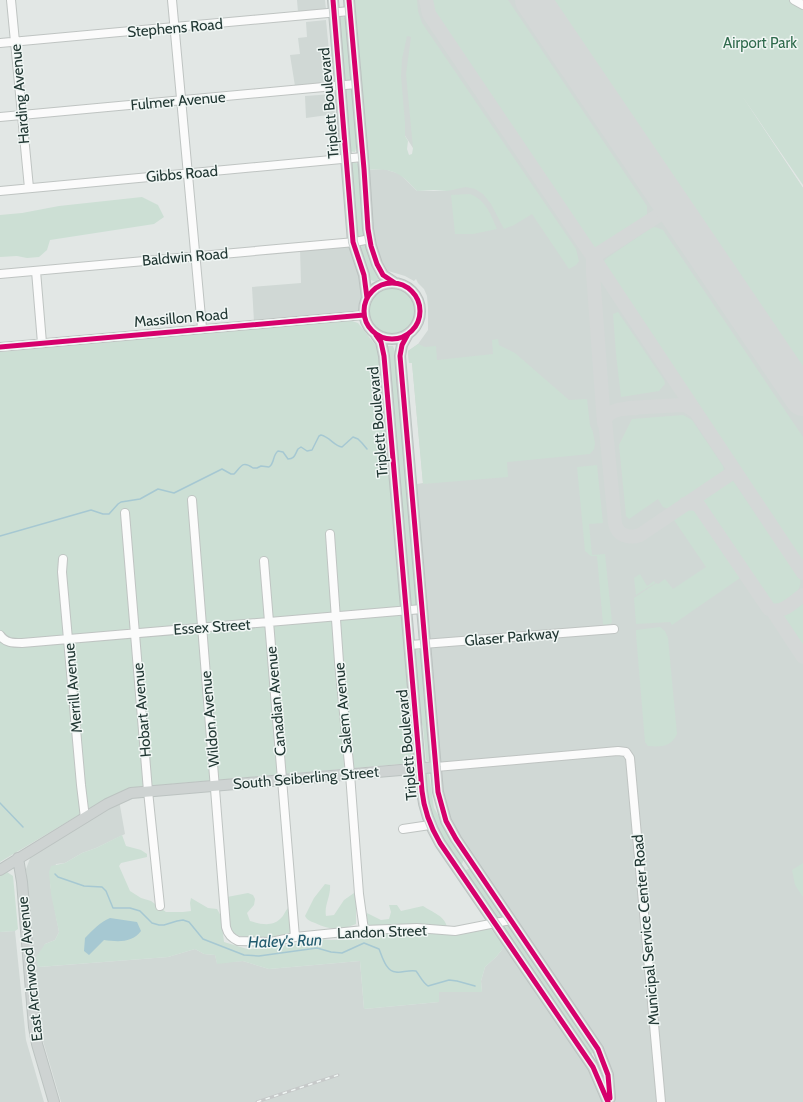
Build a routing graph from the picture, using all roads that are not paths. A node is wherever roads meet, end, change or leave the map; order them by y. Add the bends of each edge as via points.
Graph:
1 (11, 0) edge
2 (172, 0) edge
3 (333, 0) edge
4 (349, 0) edge
5 (794, 0) edge
6 (803, 5) edge
7 (350, 12) junction
8 (334, 13) junction
9 (175, 28) junction
10 (15, 42) junction
11 (0, 44) edge
12 (356, 84) junction
13 (340, 86) junction
14 (181, 101) junction
15 (22, 115) junction
16 (0, 117) edge
17 (363, 157) junction
18 (346, 159) junction
19 (187, 174) junction
20 (29, 188) junction
21 (0, 191) edge
22 (370, 239) junction
23 (354, 242) junction
24 (195, 256) junction
25 (36, 271) junction
26 (0, 274) edge
27 (395, 283) junction
28 (367, 298) junction
29 (364, 315) junction
30 (202, 328) junction
31 (408, 334) junction
32 (376, 335) junction
33 (42, 343) junction
34 (0, 347) edge
35 (192, 500) dead end
36 (125, 514) dead end
37 (330, 534) dead end
38 (62, 559) dead end
39 (264, 561) dead end
40 (422, 609) junction
41 (407, 611) junction
42 (337, 617) junction
43 (269, 623) junction
44 (202, 628) junction
45 (614, 629) dead end
46 (136, 634) junction
47 (2, 637) edge
48 (68, 638) junction
49 (425, 644) junction
50 (410, 646) junction
51 (630, 758) joint
52 (436, 767) junction
53 (420, 768) junction
54 (350, 774) junction
55 (283, 780) junction
56 (216, 786) junction
57 (148, 791) junction
58 (85, 818) junction
59 (430, 825) junction
60 (403, 829) dead end
61 (18, 858) junction
62 (0, 870) edge
63 (160, 906) dead end
64 (511, 920) junction
65 (496, 924) junction
66 (364, 930) junction
67 (230, 936) joint
68 (295, 937) junction
69 (54, 1102) edge
70 (609, 1102) edge
71 (661, 1102) edge

1 - 10 street, Harding Avenue
2 - 9 street
3 - 8 main road, Triplett Boulevard
4 - 7 main road, Triplett Boulevard
5 - 6 street
7 - 8 street, Stephens Road
7 - 12 main road, Triplett Boulevard
8 - 9 street, Stephens Road
8 - 13 main road, Triplett Boulevard
9 - 10 street, Stephens Road
9 - 14 street
10 - 11 street, Stephens Road
10 - 15 street, Harding Avenue
12 - 13 street, Fulmer Avenue
12 - 17 main road, Triplett Boulevard
13 - 14 street, Fulmer Avenue
13 - 18 main road, Triplett Boulevard
14 - 15 street, Fulmer Avenue
14 - 19 street
15 - 16 street, Fulmer Avenue
15 - 20 street, Harding Avenue
17 - 18 street, Gibbs Road
17 - 22 main road, Triplett Boulevard
18 - 19 street, Gibbs Road
18 - 23 main road, Triplett Boulevard
19 - 20 street, Gibbs Road
19 - 24 street
20 - 21 street, Gibbs Road
22 - 23 street, Baldwin Road
22 - 27 main road, Triplett Boulevard via 383,275
23 - 24 street, Baldwin Road
23 - 28 main road, Triplett Boulevard via 364,275
24 - 25 street, Baldwin Road
24 - 30 street
25 - 26 street, Baldwin Road
25 - 33 street
27 - 28 main road via 385,283 376,287
27 - 31 main road via 411,290 420,305 419,321
28 - 29 main road
29 - 30 street, Massillon Road
29 - 32 main road via 368,326
30 - 33 street, Massillon Road
31 - 32 main road via 392,340
31 - 40 main road, Triplett Boulevard via 400,356
32 - 41 main road, Triplett Boulevard via 381,342 384,356
33 - 34 street, Massillon Road
35 - 44 street, Wildon Avenue
36 - 46 street, Hobart Avenue
37 - 42 street, Salem Avenue
38 - 48 street, Merrill Avenue
39 - 43 street, Canadian Avenue
40 - 41 street, Essex Street
40 - 49 main road, Triplett Boulevard
41 - 42 street, Essex Street
41 - 50 main road, Triplett Boulevard
42 - 43 street, Essex Street
42 - 54 street, Salem Avenue
43 - 44 street, Essex Street
43 - 55 street, Canadian Avenue
44 - 46 street, Essex Street
44 - 56 street, Wildon Avenue
45 - 49 street, Glaser Parkway
46 - 48 street, Essex Street
46 - 57 street, Hobart Avenue
47 - 48 street, Essex Street via 10,642 22,643
48 - 58 street, Merrill Avenue
49 - 50 street, Glaser Parkway
49 - 52 main road, Triplett Boulevard
50 - 53 main road, Triplett Boulevard
51 - 52 street, South Seiberling Street via 626,752 618,751
51 - 71 street, Municipal Service Center Road
52 - 53 main road, South Seiberling Street
52 - 64 main road, Triplett Boulevard via 438,792 446,821
53 - 54 main road, South Seiberling Street
53 - 59 main road, Triplett Boulevard via 423,799
54 - 55 main road, South Seiberling Street
54 - 66 street, Salem Avenue
55 - 56 main road, South Seiberling Street
55 - 68 street, Canadian Avenue
56 - 57 main road, South Seiberling Street
56 - 67 street, Wildon Avenue via 226,927
57 - 58 main road, South Seiberling Street via 123,796
57 - 63 street, Hobart Avenue
58 - 61 main road, South Seiberling Street
59 - 60 street
59 - 65 main road, Triplett Boulevard
61 - 62 main road, South Seiberling Street
61 - 69 main road, East Archwood Avenue via 34,1028
64 - 65 street, Landon Street
64 - 70 main road, Triplett Boulevard via 598,1049 608,1075
65 - 66 street, Landon Street via 455,931 417,928
65 - 70 main road, Triplett Boulevard via 593,1067
66 - 68 street, Landon Street
67 - 68 street, Landon Street via 238,941 258,942

